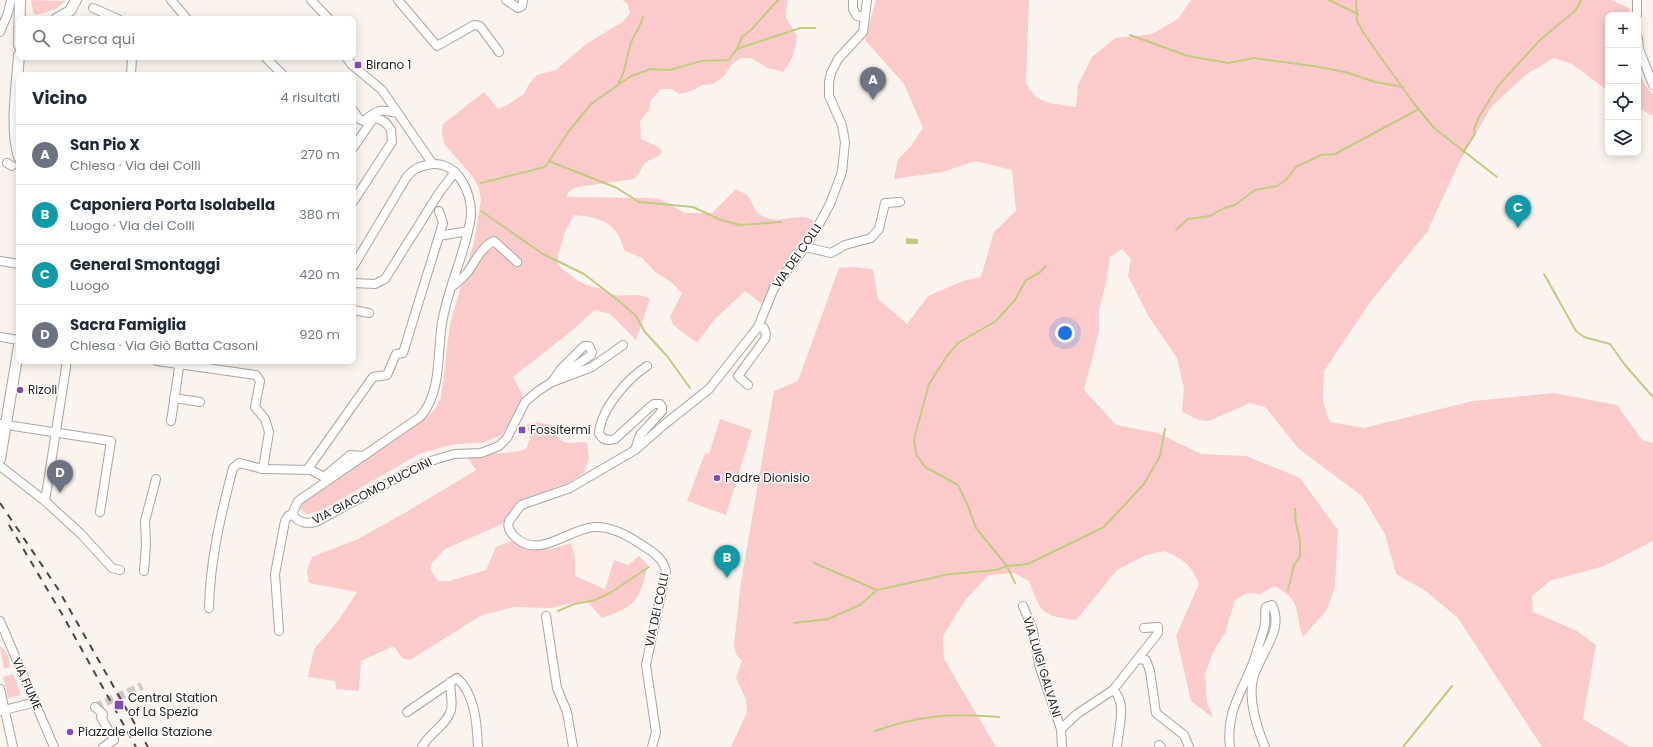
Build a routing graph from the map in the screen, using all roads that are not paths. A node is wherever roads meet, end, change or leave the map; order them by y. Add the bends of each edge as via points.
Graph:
1 (11, 0) edge
2 (76, 0) edge
3 (171, 0) edge
4 (311, 0) edge
5 (398, 0) edge
6 (506, 0) edge
7 (523, 0) edge
8 (853, 0) edge
9 (867, 0) edge
10 (1637, 0) edge
11 (19, 4) edge
12 (93, 8) dead end
13 (1637, 12) edge
14 (865, 14) junction
15 (19, 16) edge
16 (23, 16) edge
17 (61, 16) edge
18 (111, 16) edge
19 (184, 16) edge
20 (325, 16) edge
21 (0, 32) edge
22 (1639, 48) edge
23 (499, 52) dead end
24 (19, 60) edge
25 (132, 60) edge
26 (268, 60) edge
27 (348, 60) edge
28 (18, 72) edge
29 (131, 72) edge
30 (280, 72) edge
31 (1653, 86) edge
32 (397, 113) junction
33 (356, 114) edge
34 (16, 117) edge
35 (16, 142) edge
36 (356, 144) edge
37 (432, 163) junction
38 (455, 172) junction
39 (356, 197) edge
40 (900, 202) dead end
41 (439, 211) dead end
42 (468, 231) junction
43 (439, 236) junction
44 (805, 247) junction
45 (0, 261) edge
46 (356, 262) edge
47 (517, 262) dead end
48 (16, 264) edge
49 (356, 283) edge
50 (452, 286) junction
51 (356, 311) edge
52 (369, 313) dead end
53 (758, 326) junction
54 (0, 337) edge
55 (16, 340) edge
56 (623, 345) dead end
57 (16, 361) edge
58 (66, 364) edge
59 (180, 364) edge
60 (186, 364) edge
61 (647, 366) dead end
62 (552, 382) junction
63 (748, 385) dead end
64 (174, 398) junction
65 (200, 402) dead end
66 (171, 420) dead end
67 (3, 424) edge
68 (55, 431) junction
69 (635, 450) junction
70 (364, 456) junction
71 (0, 459) edge
72 (0, 466) edge
73 (263, 469) junction
74 (307, 470) junction
75 (156, 479) dead end
76 (45, 501) junction
77 (100, 512) dead end
78 (292, 514) junction
79 (120, 570) dead end
80 (144, 571) dead end
81 (1023, 606) dead end
82 (209, 608) dead end
83 (546, 616) dead end
84 (0, 621) edge
85 (1144, 628) dead end
86 (279, 631) dead end
87 (1138, 659) junction
88 (450, 682) junction
89 (0, 689) edge
90 (1113, 690) junction
91 (36, 702) junction
92 (95, 707) dead end
93 (3, 711) edge
94 (407, 712) dead end
95 (1061, 729) junction
96 (13, 747) edge
97 (54, 747) edge
98 (103, 747) edge
99 (422, 747) edge
100 (478, 747) edge
101 (573, 747) edge
102 (652, 747) edge
103 (1062, 747) edge
104 (1117, 747) edge
105 (1189, 747) edge
106 (1230, 747) edge
107 (1265, 747) edge

1 - 21 street
2 - 17 main road via 70,11
3 - 19 street
4 - 20 street
5 - 23 street via 437,46 474,25 480,26
6 - 7 street via 518,8 522,6
8 - 14 street via 853,9 857,16
9 - 14 street, VIA DEI COLLI
10 - 13 street
11 - 15 main road
11 - 16 main road
12 - 18 street
14 - 44 street, VIA DEI COLLI via 863,32 838,58 831,72 829,96 842,125 845,142 842,172 830,204
22 - 31 street
24 - 28 main road
25 - 29 street
26 - 30 street
27 - 32 street via 382,90
32 - 33 street via 381,110 364,121
32 - 37 street
34 - 35 main road
36 - 39 street via 373,119 388,125 391,130 392,142
37 - 38 street
37 - 46 street via 411,172
38 - 42 street, VIA GIACOMO PUCCINI via 464,183 470,203 472,216
38 - 49 street via 439,192 384,279 375,284
40 - 44 street via 885,202 879,229 871,238 845,245 831,253
41 - 43 street via 443,223
42 - 43 street
42 - 50 street, VIA GIACOMO PUCCINI
43 - 74 street via 403,353 396,354 387,375 373,377
44 - 53 street, VIA DEI COLLI via 772,291
45 - 48 street
47 - 50 street via 494,241 489,243 466,274
50 - 70 street, VIA GIACOMO PUCCINI via 442,322 431,402 420,417
51 - 52 street
53 - 63 street via 764,328 765,339 738,376
53 - 69 street, VIA DEI COLLI via 709,390
54 - 55 street
56 - 62 street, VIA GIACOMO PUCCINI via 592,367
57 - 67 main road
58 - 68 street
59 - 64 street
60 - 73 street via 257,376 260,381 255,409 265,419 268,429
61 - 69 street via 616,395 598,433 602,438 615,439 650,407 660,404 662,411 640,435
62 - 62 street, VIA GIACOMO PUCCINI via 590,356 592,352 589,346 584,346
62 - 78 street, VIA GIACOMO PUCCINI via 525,402 507,438 499,446 481,453 454,454 424,463 316,522 304,523
64 - 65 street
64 - 66 street
67 - 68 street
67 - 71 main road
68 - 76 street
68 - 77 street via 111,441
69 - 102 street, VIA DEI COLLI via 570,488 521,505 512,515 508,525 509,530 519,540 530,545 542,546 589,528 603,528 631,538 663,561 666,571 646,665 656,732
70 - 74 street via 350,455 324,477
70 - 78 street, VIA GIACOMO PUCCINI via 298,501
72 - 76 street
73 - 74 street
73 - 82 street via 237,463 233,468 214,552
75 - 80 street via 145,521
76 - 79 street via 81,534 112,568
78 - 86 street via 285,521 275,574
81 - 95 street, VIA LUIGI GALVANI via 1033,630 1039,665
83 - 101 street via 557,688 567,712
84 - 91 street, VIA FIUME
85 - 87 street, VIA LUIGI GALVANI via 1158,627 1158,633
87 - 90 street, VIA LUIGI GALVANI
87 - 105 street via 1146,660 1150,671 1156,713 1184,735
88 - 94 street
88 - 99 street via 451,710 445,721 427,738
88 - 100 street via 457,678 465,685 477,724
89 - 93 street
90 - 95 street, VIA LUIGI GALVANI via 1077,714
90 - 104 street via 1119,695 1122,710
91 - 93 street
91 - 97 street, VIA FIUME
92 - 98 street via 103,714 101,718 114,740
93 - 96 street
95 - 103 street, VIA LUIGI GALVANI
106 - 107 street via 1232,710 1256,655 1265,622 1266,607 1272,605 1276,613 1275,624 1270,644 1253,679 1251,696 1258,730

